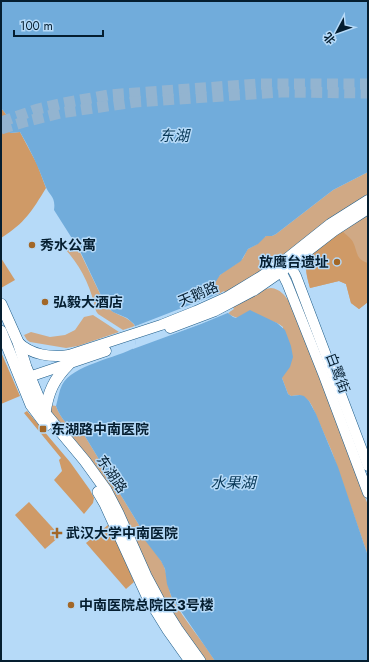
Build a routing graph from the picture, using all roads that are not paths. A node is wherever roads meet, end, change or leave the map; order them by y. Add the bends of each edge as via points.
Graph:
1 (368, 200) edge
2 (368, 209) edge
3 (288, 262) junction
4 (280, 269) junction
5 (1, 304) edge
6 (1, 331) edge
7 (129, 339) junction
8 (18, 342) junction
9 (69, 364) junction
10 (25, 379) junction
11 (45, 413) junction
12 (368, 466) edge
13 (368, 492) edge
14 (190, 661) edge
15 (200, 661) edge

1 - 3 main road, 天鹅路 via 330,224
2 - 3 main road, 天鹅路
3 - 4 main road, 天鹅路
3 - 12 main road, 白鹭街
4 - 7 main road, 天鹅路 via 255,290 229,300 199,318
4 - 13 main road, 白鹭街
5 - 8 main road, 东湖路
6 - 10 main road, 东湖路
7 - 8 main road, 天鹅路 via 62,356 38,353
7 - 9 main road, 天鹅路
8 - 10 main road, 东湖路
9 - 10 main road, 天鹅路
9 - 11 main road via 55,379
10 - 11 main road, 东湖路
10 - 14 main road, 东湖路 via 36,412 91,480 105,504 147,596
11 - 15 main road, 东湖路 via 106,490 160,602

